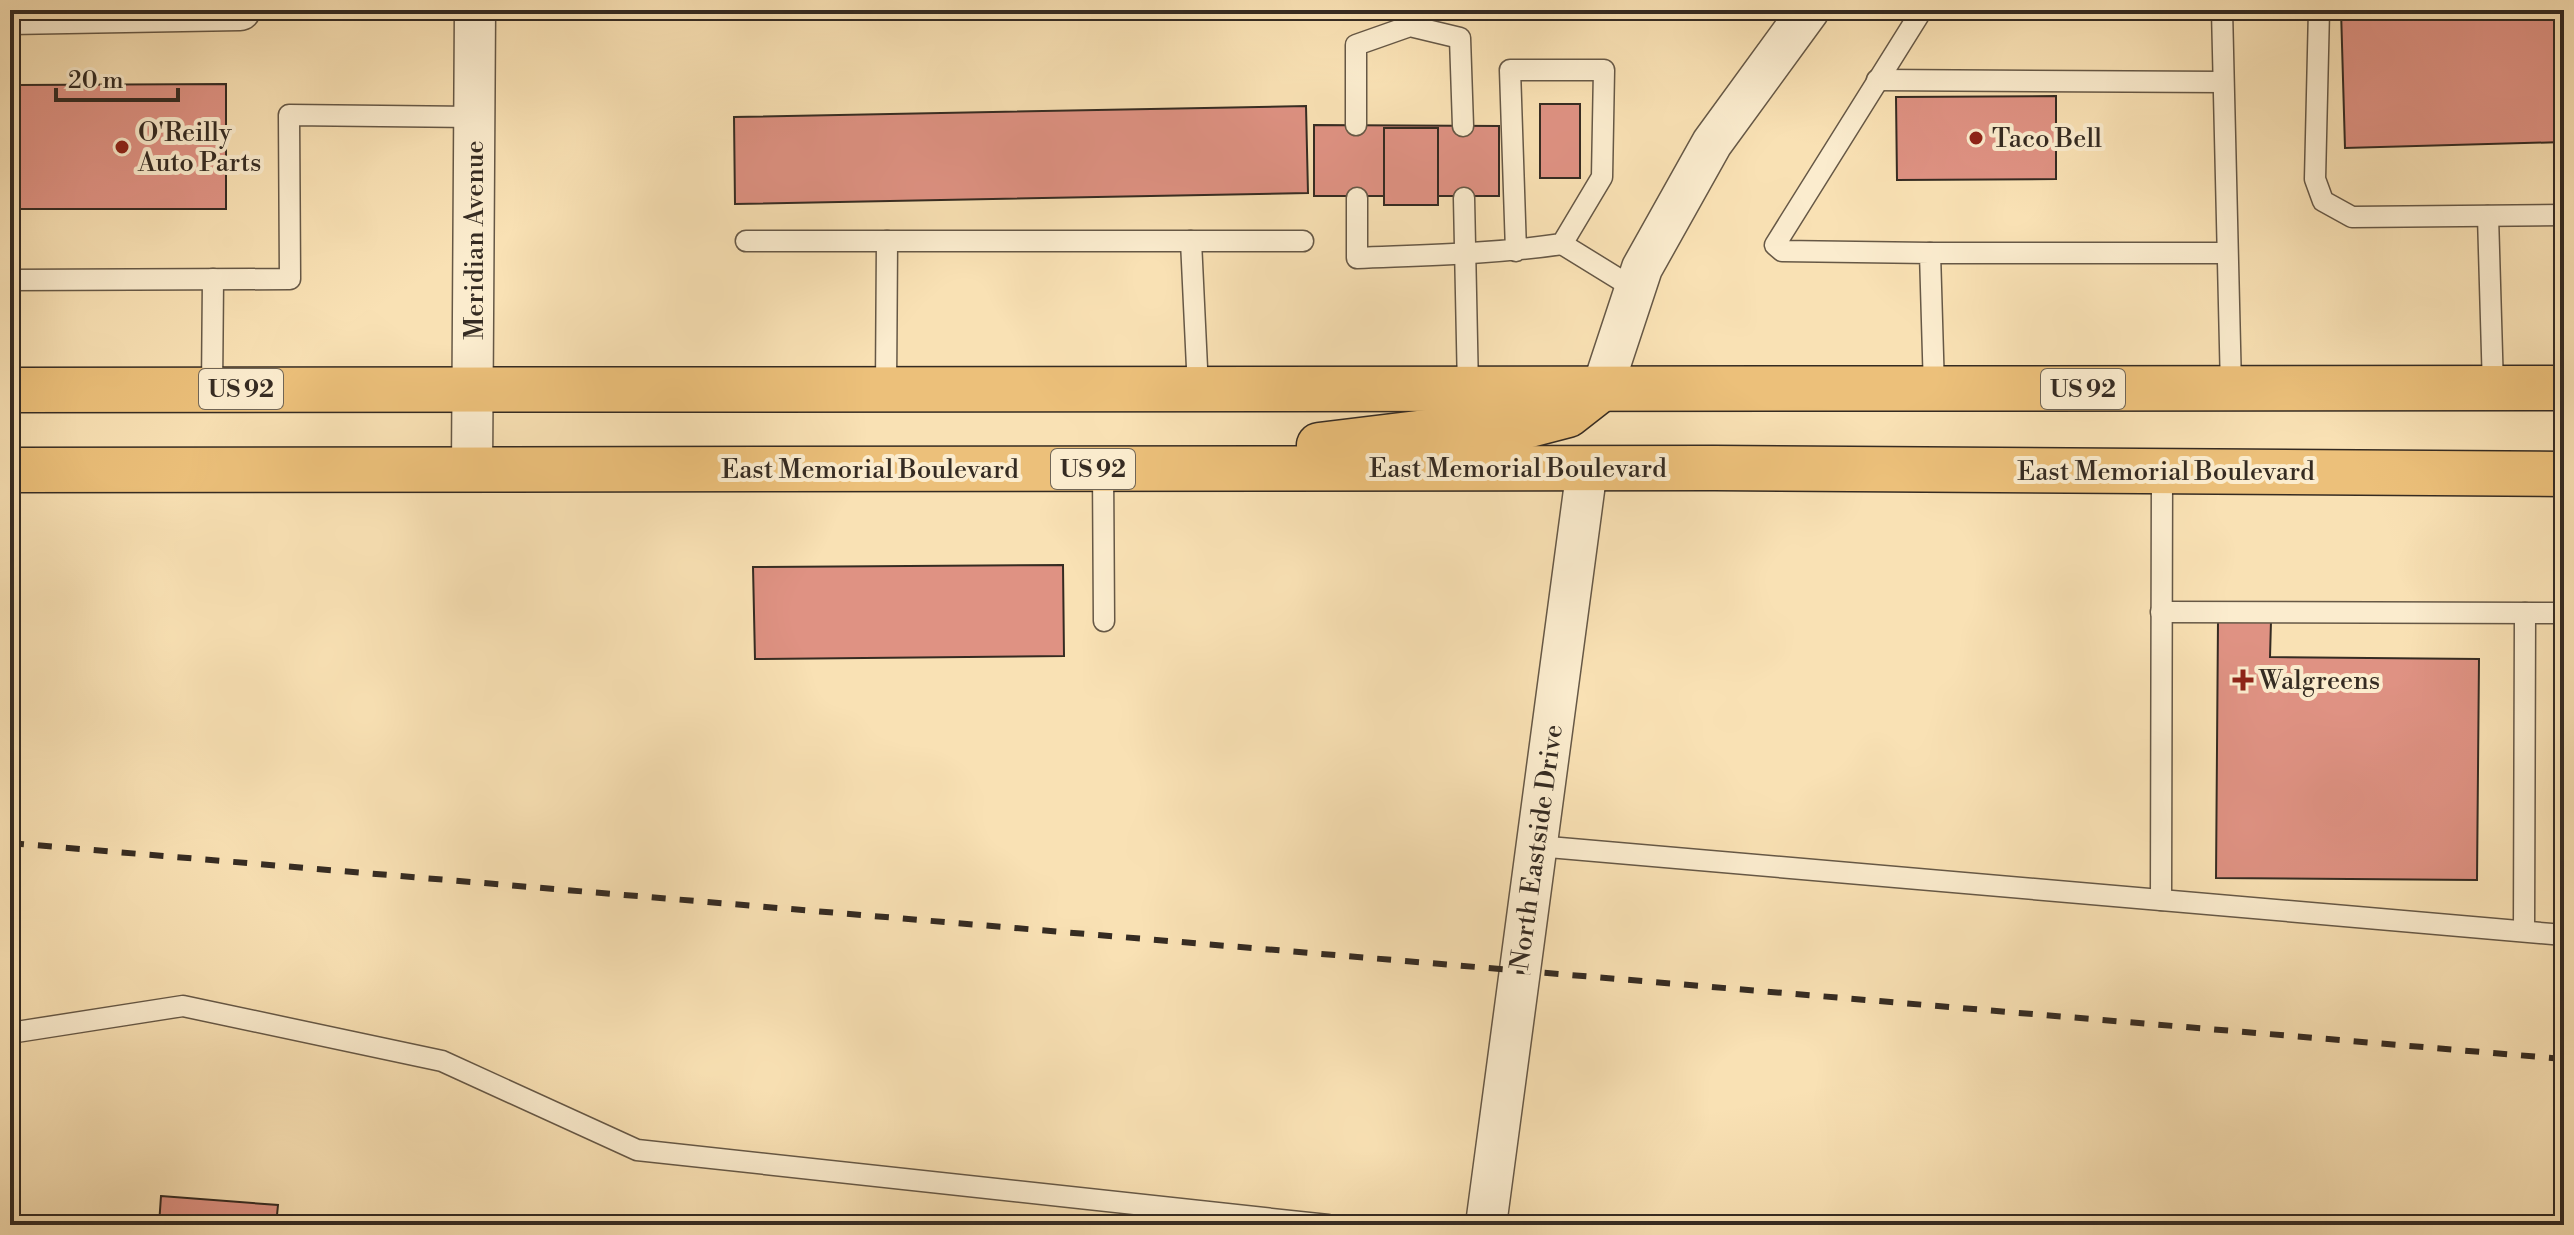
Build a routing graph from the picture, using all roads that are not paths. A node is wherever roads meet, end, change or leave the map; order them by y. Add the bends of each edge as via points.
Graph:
1 (240, 10) edge
2 (475, 10) edge
3 (1809, 10) edge
4 (1922, 10) edge
5 (2222, 10) edge
6 (2319, 10) edge
7 (10, 14) edge
8 (1409, 18) edge
9 (1877, 80) junction
10 (2223, 82) junction
11 (474, 117) junction
12 (1356, 125) dead end
13 (1463, 126) dead end
14 (1357, 198) dead end
15 (1464, 198) dead end
16 (2564, 215) edge
17 (2488, 216) junction
18 (746, 241) dead end
19 (887, 241) junction
20 (1191, 241) junction
21 (1303, 241) dead end
22 (1562, 244) junction
23 (1516, 251) junction
24 (1930, 253) junction
25 (2226, 253) junction
26 (1466, 254) junction
27 (213, 279) junction
28 (10, 280) edge
29 (1635, 289) junction
30 (473, 388) junction
31 (2231, 388) junction
32 (2493, 388) junction
33 (2564, 388) edge
34 (212, 389) junction
35 (886, 389) junction
36 (1198, 389) junction
37 (1468, 389) junction
38 (1602, 389) junction
39 (1934, 389) junction
40 (10, 390) edge
41 (1587, 468) junction
42 (472, 469) junction
43 (1113, 469) junction
44 (10, 470) edge
45 (2162, 471) junction
46 (2564, 474) edge
47 (2161, 612) junction
48 (2525, 613) junction
49 (2564, 613) edge
50 (1104, 621) dead end
51 (1537, 846) junction
52 (2161, 900) junction
53 (2524, 931) junction
54 (2564, 935) edge
55 (10, 1033) edge
56 (1328, 1225) edge
57 (1486, 1225) edge

1 - 7 street
2 - 11 street, Meridian Avenue
3 - 29 street via 1712,143
4 - 9 lane
5 - 10 lane
6 - 17 lane via 2315,179 2323,201 2352,217
8 - 12 lane via 1356,45
8 - 13 lane via 1460,38
9 - 10 lane
9 - 24 lane via 1775,245 1782,251
10 - 25 lane
11 - 27 lane via 289,115 290,279
11 - 30 street, Meridian Avenue
14 - 26 lane via 1357,258
15 - 26 lane
16 - 17 lane
17 - 32 lane
18 - 19 lane
19 - 20 lane
19 - 35 lane
20 - 21 lane
20 - 36 lane
22 - 23 lane
22 - 23 lane via 1602,177 1604,70 1510,70
22 - 29 lane
23 - 26 lane
24 - 25 lane
24 - 39 lane
25 - 31 lane
26 - 37 lane
27 - 28 lane
27 - 34 lane
29 - 38 street
30 - 34 main road, US 92
30 - 35 main road, US 92
30 - 42 street, Meridian Avenue
31 - 32 main road, US 92
31 - 39 main road, US 92
32 - 33 main road, US 92
34 - 40 main road, US 92
35 - 36 main road, US 92
36 - 37 main road, US 92
37 - 38 main road, US 92
38 - 39 main road, US 92
38 - 43 main road via 1568,415 1522,427 1434,431
41 - 43 main road, East Memorial Boulevard / US 92
41 - 45 main road, East Memorial Boulevard / US 92
41 - 51 street, North Eastside Drive
42 - 43 main road, East Memorial Boulevard / US 92
42 - 44 main road, US 92
43 - 50 lane
45 - 46 main road, East Memorial Boulevard / US 92
45 - 47 lane
47 - 48 lane
47 - 52 lane
48 - 49 lane
48 - 53 lane
51 - 52 lane
51 - 57 street, North Eastside Drive
52 - 53 lane
53 - 54 lane
55 - 56 lane via 183,1006 442,1061 637,1150

